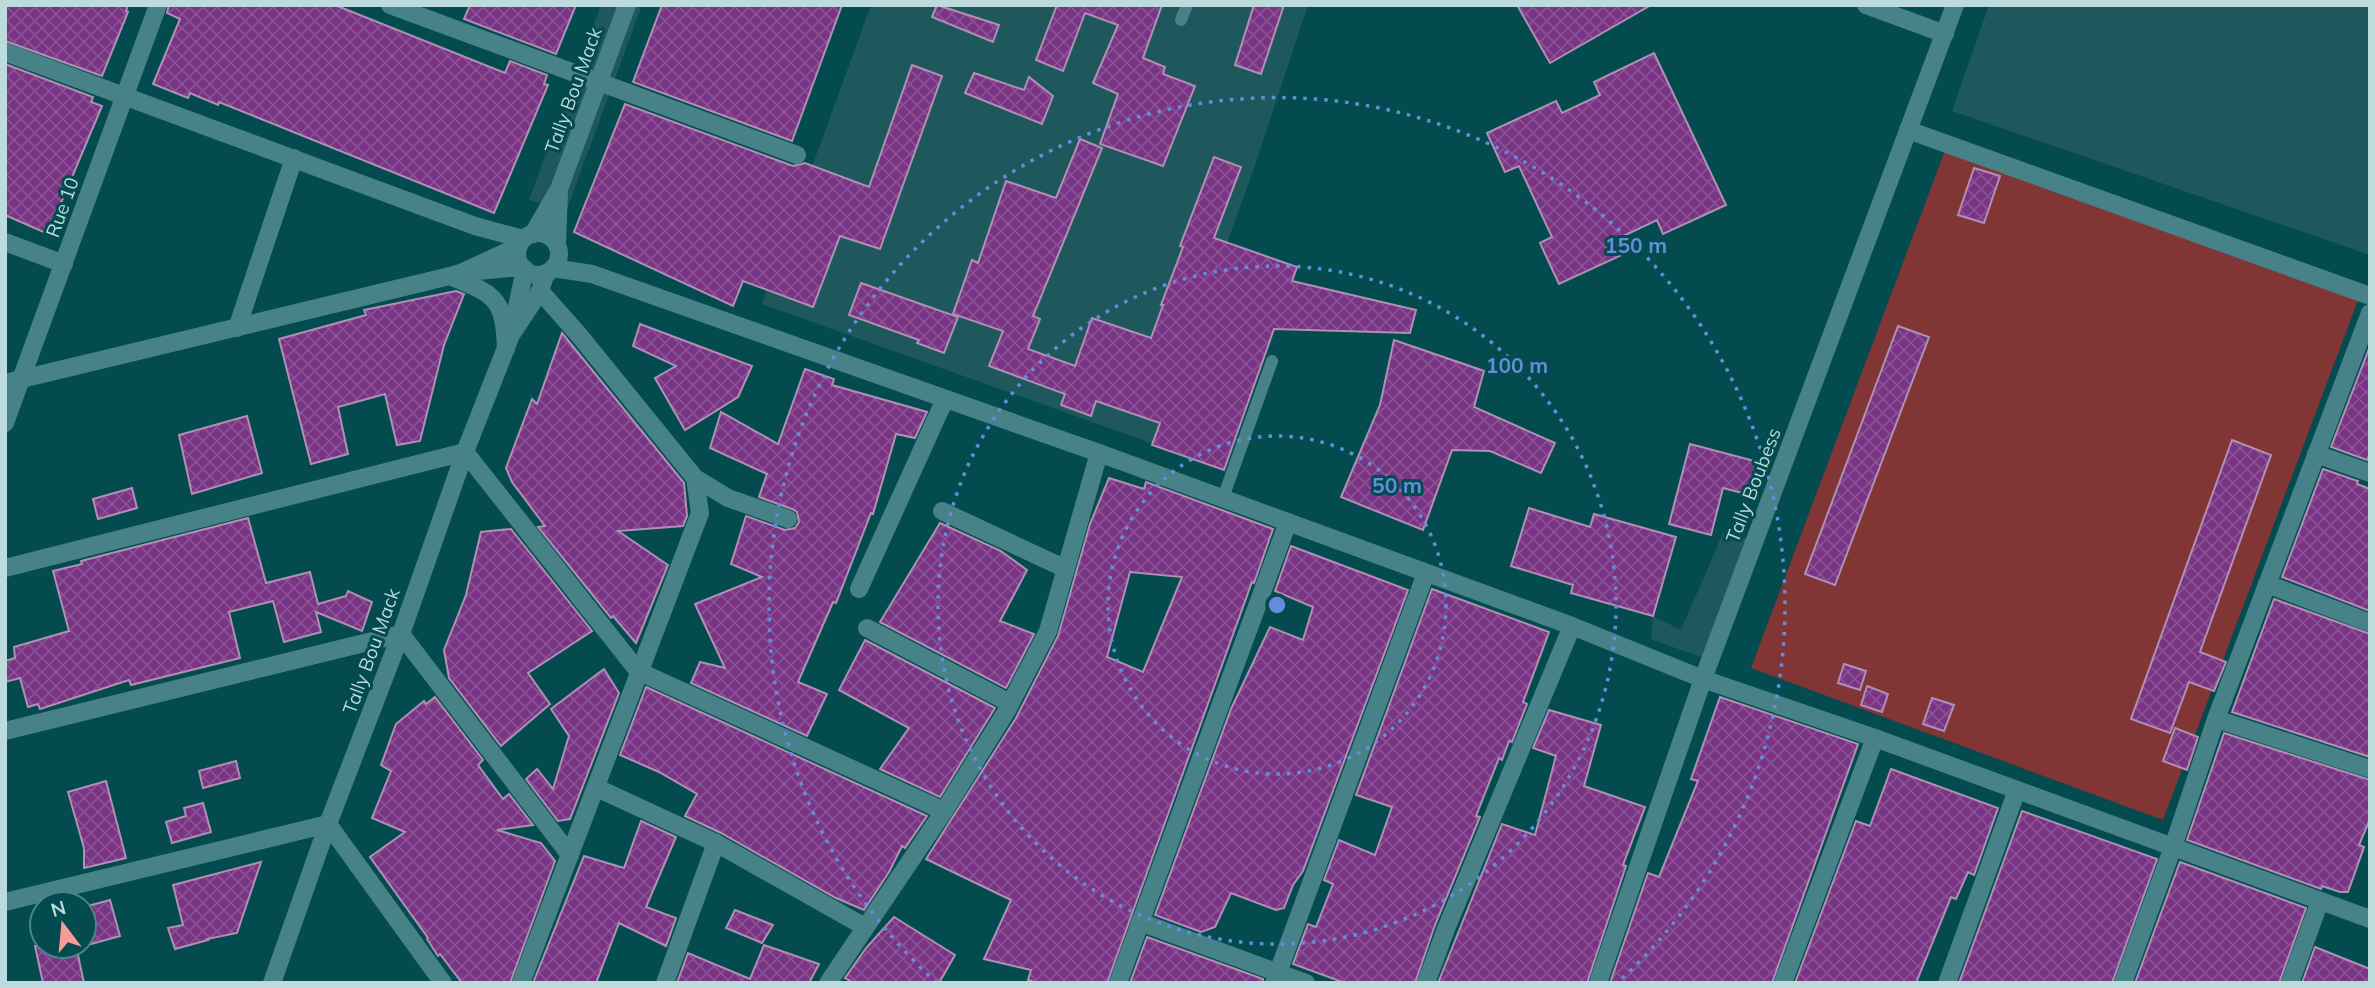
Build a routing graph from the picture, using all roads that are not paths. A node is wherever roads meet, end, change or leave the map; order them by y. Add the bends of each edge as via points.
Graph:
1 (158, 5) edge
2 (390, 5) edge
3 (627, 5) edge
4 (1187, 5) edge
5 (1866, 5) edge
6 (1955, 5) edge
7 (1181, 20) dead end
8 (1945, 34) junction
9 (5, 52) edge
10 (599, 81) junction
11 (125, 96) junction
12 (1908, 130) junction
13 (797, 155) dead end
14 (294, 158) junction
15 (559, 189) junction
16 (525, 240) junction
17 (5, 242) edge
18 (558, 246) junction
19 (64, 264) junction
20 (523, 268) junction
21 (550, 271) junction
22 (457, 274) junction
23 (592, 274) junction
24 (540, 291) junction
25 (2370, 296) edge
26 (2368, 324) edge
27 (237, 328) junction
28 (508, 342) junction
29 (1272, 361) dead end
30 (13, 381) edge
31 (945, 399) junction
32 (5, 422) edge
33 (465, 452) junction
34 (1099, 453) junction
35 (2316, 454) junction
36 (2370, 473) edge
37 (695, 478) junction
38 (1223, 498) junction
39 (942, 511) dead end
40 (788, 519) dead end
41 (1287, 522) junction
42 (5, 568) edge
43 (1066, 569) junction
44 (1426, 573) junction
45 (2267, 584) junction
46 (859, 589) dead end
47 (2370, 623) edge
48 (1572, 626) junction
49 (867, 628) dead end
50 (401, 634) junction
51 (638, 671) junction
52 (1703, 679) junction
53 (1010, 703) junction
54 (2216, 719) junction
55 (5, 731) edge
56 (1875, 738) junction
57 (2370, 769) edge
58 (597, 788) junction
59 (2017, 790) junction
60 (944, 811) junction
61 (328, 824) junction
62 (716, 843) junction
63 (2173, 847) junction
64 (570, 855) junction
65 (2320, 901) junction
66 (5, 902) edge
67 (2370, 919) edge
68 (1140, 922) junction
69 (865, 927) junction
70 (1276, 978) edge
71 (272, 983) edge
72 (443, 983) edge
73 (521, 983) edge
74 (665, 983) edge
75 (828, 983) edge
76 (1118, 983) edge
77 (1306, 983) edge
78 (1426, 983) edge
79 (1598, 983) edge
80 (1783, 983) edge
81 (1947, 983) edge
82 (2123, 983) edge
83 (2290, 983) edge

1 - 11 street, Rue 10
2 - 10 street
3 - 10 street, Tally Bou Mack
4 - 7 lane
5 - 8 street
6 - 8 street, Tally Boubess
8 - 12 street, Tally Boubess
9 - 11 street
10 - 13 street
10 - 15 street, Tally Bou Mack
11 - 14 street
11 - 19 street, Rue 10
12 - 25 street
12 - 52 street, Tally Boubess
14 - 16 street via 475,226
14 - 27 street
15 - 16 street, Tally Bou Mack
15 - 18 street, Tally Bou Mack
16 - 18 street via 546,234
16 - 20 street via 519,260
16 - 22 street
17 - 19 street
18 - 21 street via 558,262
18 - 23 street
19 - 30 street, Rue 10
20 - 21 street via 531,273
20 - 22 street
20 - 28 street, Tally Bou Mack
21 - 23 street
21 - 24 street, Tally Bou Mack
22 - 27 street
22 - 28 street via 485,290 498,306
23 - 31 street
24 - 28 street, Tally Bou Mack
24 - 37 street
26 - 35 street
27 - 30 street
28 - 33 street, Tally Bou Mack
29 - 38 lane
30 - 32 street, Rue 10
31 - 34 street
31 - 46 street
33 - 42 street
33 - 50 street, Tally Bou Mack
33 - 51 street
34 - 38 street
34 - 43 street
35 - 36 street
35 - 45 street
37 - 40 street via 728,498
37 - 51 street via 700,513
38 - 41 street
39 - 43 street
41 - 44 street
41 - 68 street
43 - 53 street via 1048,631
44 - 48 street
44 - 70 street
45 - 47 street
45 - 54 street
48 - 52 street
48 - 78 street
49 - 53 street
50 - 55 street
50 - 61 street, Tally Bou Mack
50 - 64 street
51 - 58 street
51 - 60 street
52 - 56 street
52 - 79 street, Tally Boubess
53 - 60 street
54 - 57 street
54 - 63 street
56 - 59 street
56 - 80 street
58 - 62 street
58 - 64 street
59 - 63 street
59 - 81 street
60 - 69 street
61 - 66 street
61 - 71 street, Tally Bou Mack
61 - 72 street
62 - 69 street
62 - 74 street
63 - 65 street
63 - 82 street
64 - 73 street
65 - 67 street
65 - 83 street
68 - 70 street
68 - 76 street
69 - 75 street
70 - 77 street

